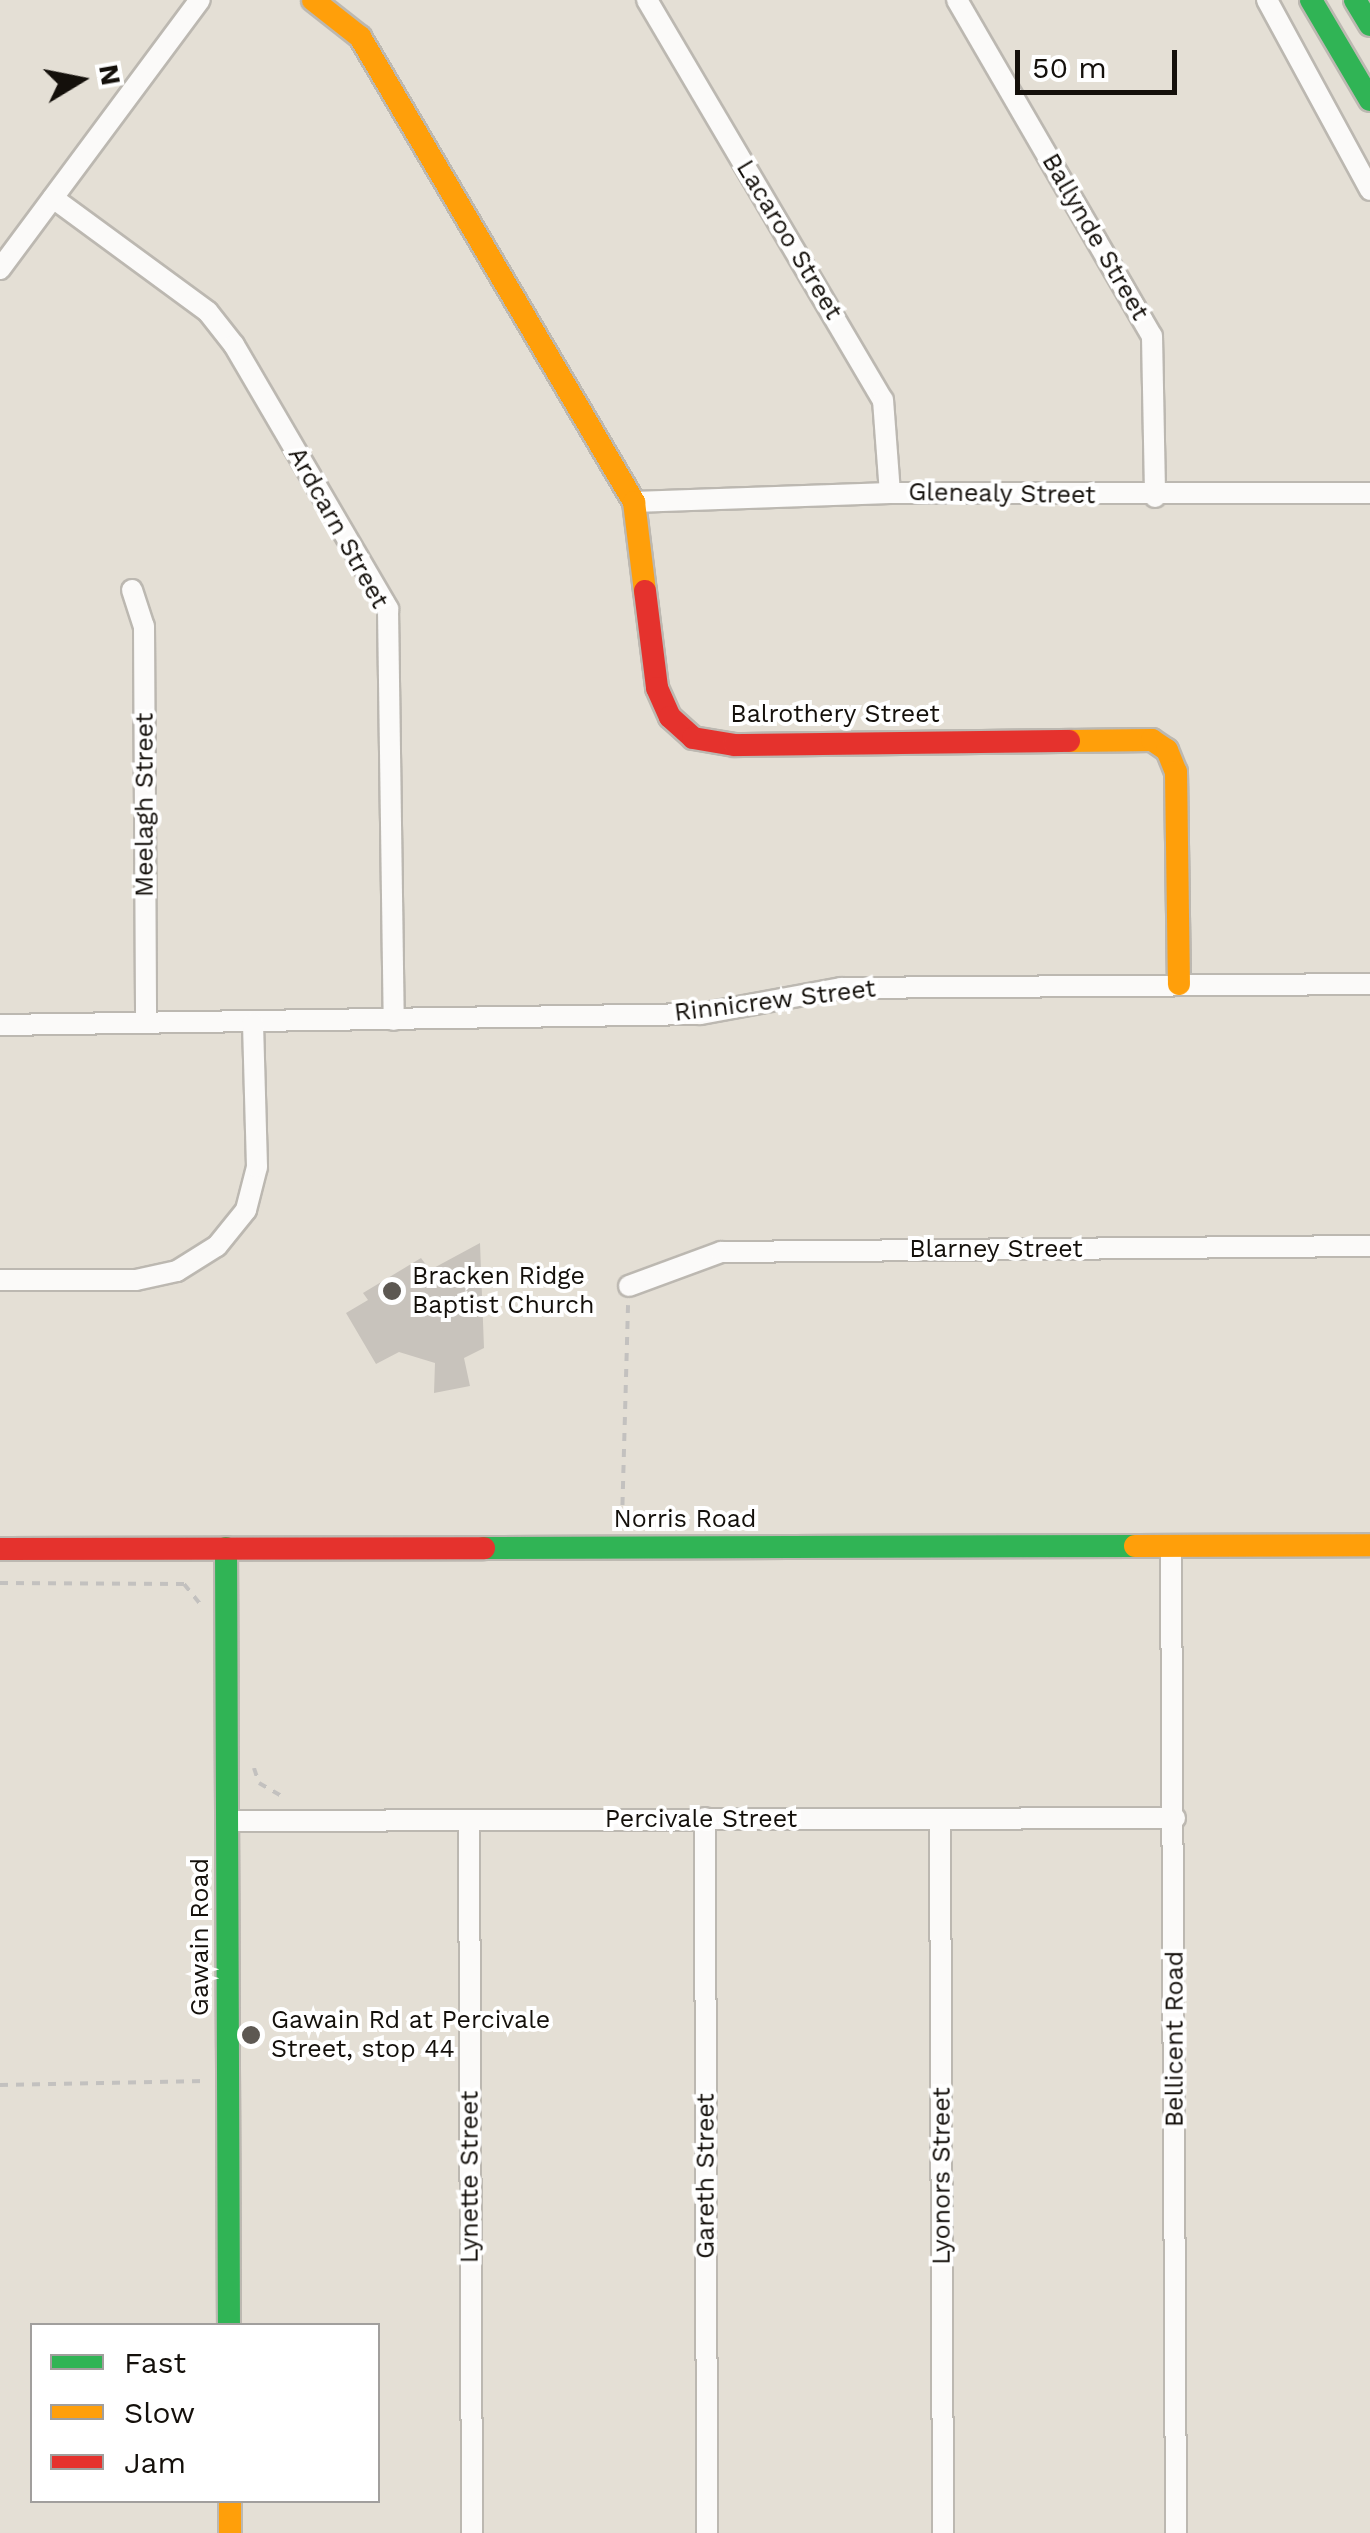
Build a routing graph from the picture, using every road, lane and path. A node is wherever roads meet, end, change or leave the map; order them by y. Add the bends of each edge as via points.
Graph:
1 (200, 0) edge
2 (313, 0) edge
3 (648, 0) edge
4 (956, 0) edge
5 (1267, 0) edge
6 (1311, 0) edge
7 (1356, 0) edge
8 (1370, 25) edge
9 (1370, 100) edge
10 (1370, 190) edge
11 (52, 198) junction
12 (0, 269) edge
13 (890, 493) junction
14 (1370, 493) edge
15 (1155, 496) junction
16 (634, 502) junction
17 (132, 590) dead end
18 (1179, 984) junction
19 (1370, 984) edge
20 (394, 1020) junction
21 (146, 1022) junction
22 (253, 1023) junction
23 (0, 1025) edge
24 (1370, 1246) edge
25 (0, 1280) edge
26 (629, 1286) joint
27 (622, 1523) dead end
28 (1370, 1545) edge
29 (1171, 1546) junction
30 (226, 1548) junction
31 (0, 1549) edge
32 (0, 1583) edge
33 (203, 1616) dead end
34 (249, 1768) dead end
35 (297, 1800) dead end
36 (705, 1818) junction
37 (1175, 1818) junction
38 (940, 1819) junction
39 (469, 1820) junction
40 (228, 1821) junction
41 (228, 2080) junction
42 (0, 2084) edge
43 (229, 2323) edge
44 (230, 2503) edge
45 (230, 2533) edge
46 (472, 2533) edge
47 (707, 2533) edge
48 (944, 2533) edge
49 (1176, 2533) edge

1 - 11 street
2 - 16 street, Balrothery Street via 360,37
3 - 13 street, Lacaroo Street via 883,400
4 - 15 street, Ballynde Street via 1152,336
5 - 10 street
6 - 9 street
7 - 8 street
11 - 12 street
11 - 20 street, Ardcarn Street via 208,312 234,345 388,609
13 - 15 street, Glenealy Street
13 - 16 street, Glenealy Street
14 - 15 street, Glenealy Street
16 - 18 street, Balrothery Street via 657,688 670,717 694,738 735,745 1132,738 1168,750 1176,772
17 - 21 street, Meelagh Street via 144,626
18 - 19 street, Rinnicrew Street
18 - 20 street, Rinnicrew Street via 841,988 700,1014
20 - 22 street, Rinnicrew Street
21 - 22 street, Rinnicrew Street
21 - 23 street, Rinnicrew Street
22 - 25 street via 257,1167 246,1210 217,1246 176,1271 136,1280
24 - 26 street, Blarney Street via 721,1252
26 - 27 path
28 - 29 street, Norris Road
29 - 30 street, Norris Road
29 - 37 street, Bellicent Road
30 - 31 street, Norris Road
30 - 40 street, Gawain Road
32 - 33 path via 184,1584 198,1596
34 - 35 path via 268,1790
36 - 38 street, Percivale Street
36 - 39 street, Percivale Street
36 - 47 street, Gareth Street
37 - 38 street, Percivale Street
37 - 49 street, Bellicent Road
38 - 48 street, Lyonors Street
39 - 40 street, Percivale Street
39 - 46 street, Lynette Street
40 - 41 street, Gawain Road
41 - 42 path
41 - 43 street, Gawain Road
44 - 45 street

